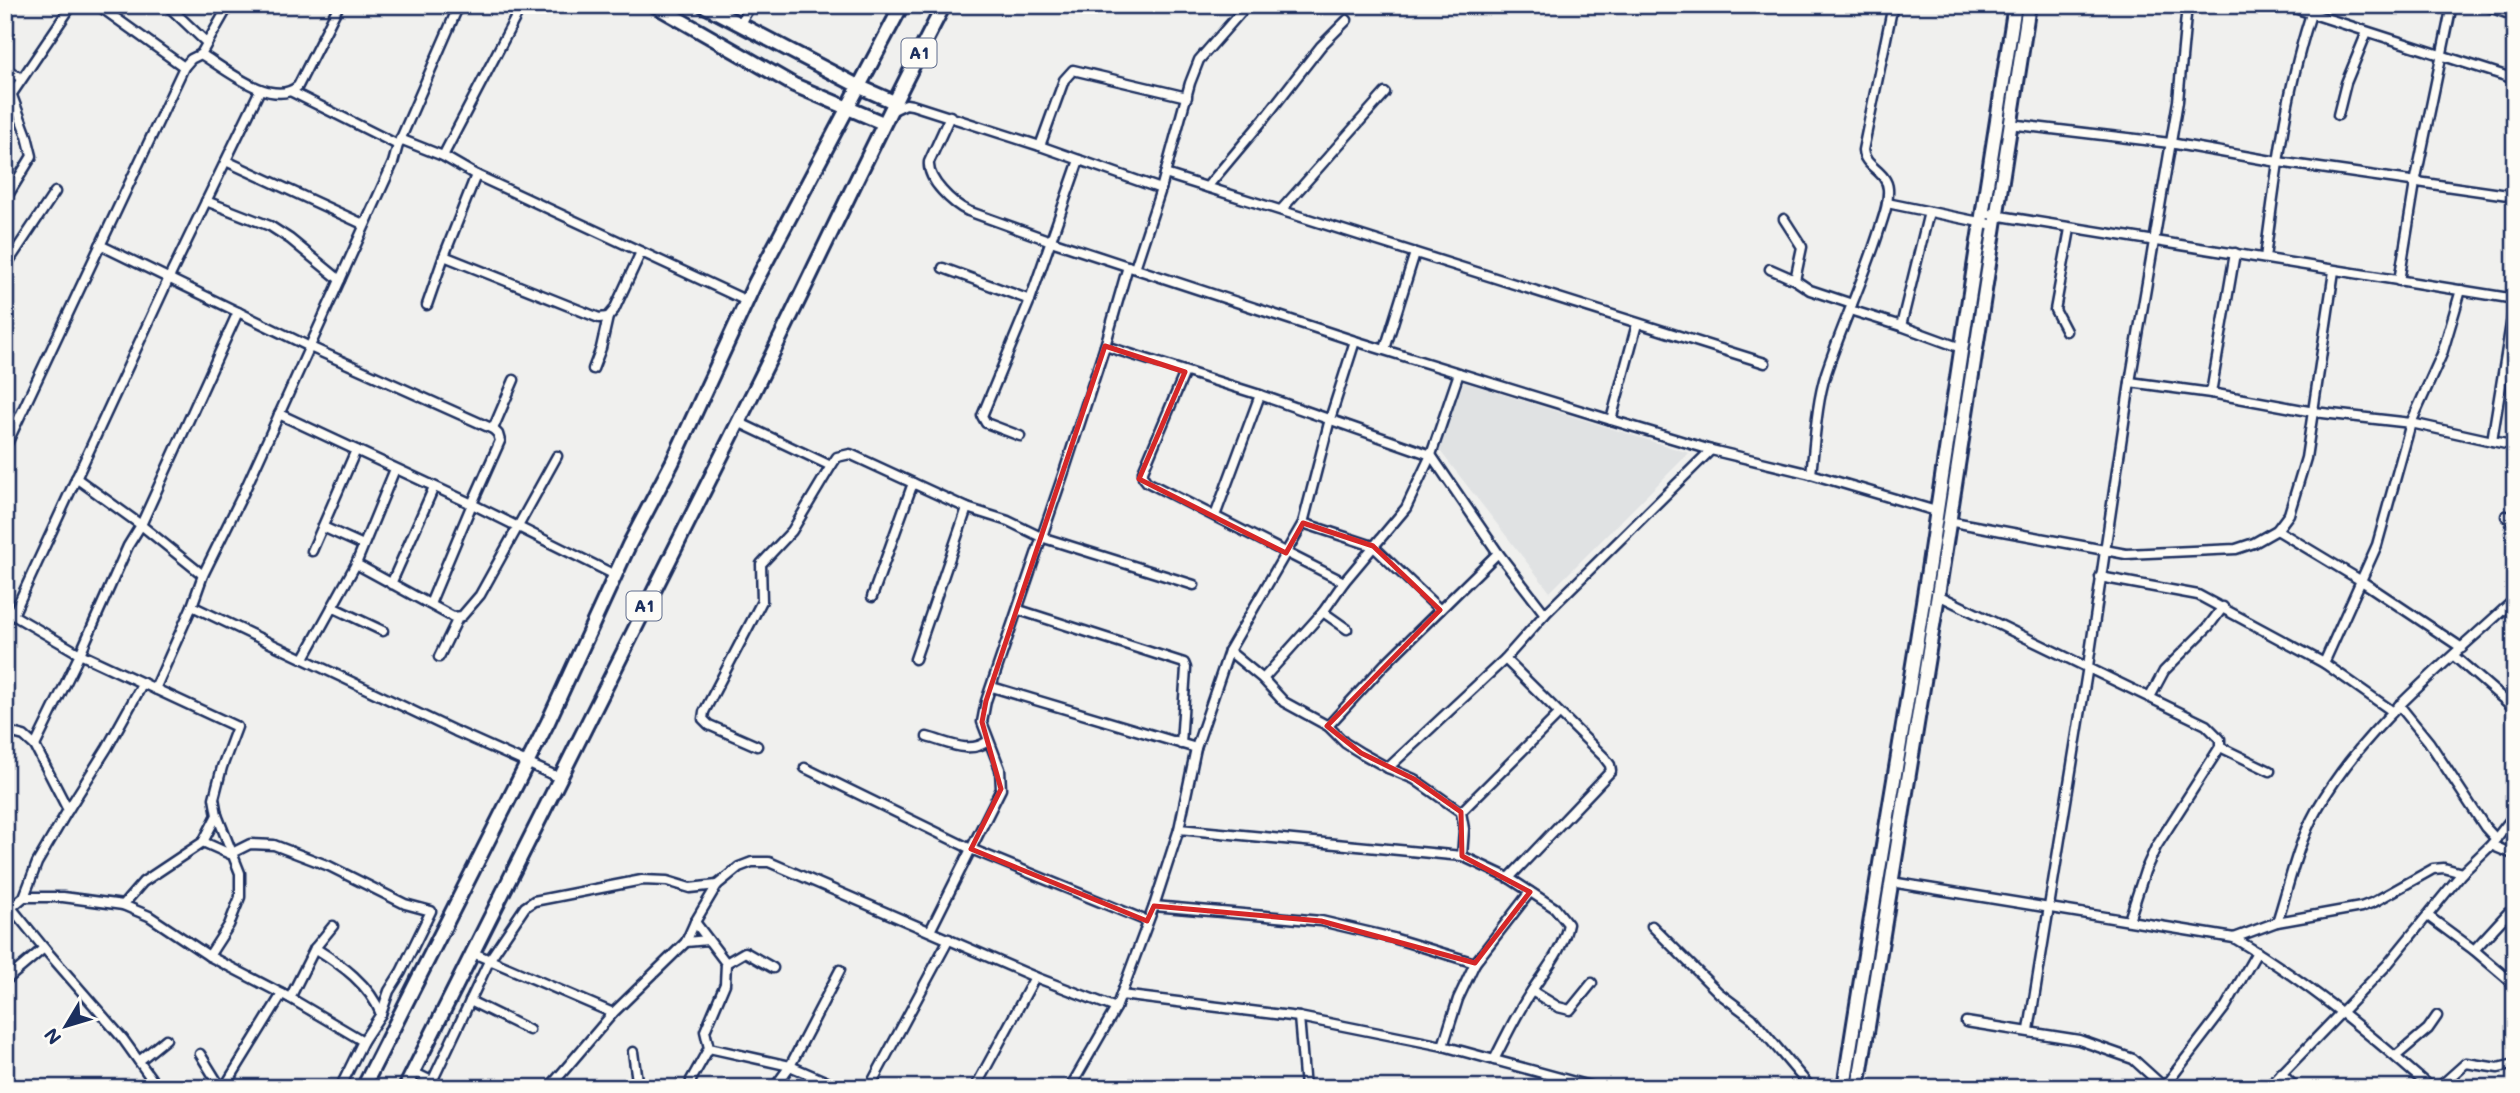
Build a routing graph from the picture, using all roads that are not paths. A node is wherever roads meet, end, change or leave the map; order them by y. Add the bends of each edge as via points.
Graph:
1 (72, 5) edge
2 (167, 5) edge
3 (229, 5) edge
4 (339, 5) edge
5 (459, 5) edge
6 (522, 5) edge
7 (654, 5) edge
8 (703, 5) edge
9 (751, 5) edge
10 (902, 5) edge
11 (944, 5) edge
12 (1247, 5) edge
13 (1893, 5) edge
14 (2015, 5) edge
15 (2028, 5) edge
16 (2187, 5) edge
17 (2285, 5) edge
18 (2314, 5) edge
19 (2452, 5) edge
20 (2484, 5) edge
21 (99, 6) edge
22 (2311, 15) junction
23 (2515, 16) edge
24 (1347, 20) dead end
25 (739, 25) junction
26 (2367, 32) junction
27 (207, 43) junction
28 (201, 54) junction
29 (2442, 57) junction
30 (184, 67) junction
31 (5, 69) edge
32 (21, 78) junction
33 (2515, 79) edge
34 (859, 87) junction
35 (260, 90) junction
36 (292, 92) junction
37 (11, 93) junction
38 (1385, 93) dead end
39 (1187, 97) junction
40 (5, 104) edge
41 (849, 108) junction
42 (888, 112) junction
43 (2339, 115) dead end
44 (950, 116) junction
45 (2009, 124) junction
46 (399, 142) junction
47 (2170, 143) junction
48 (1040, 146) junction
49 (443, 156) junction
50 (1079, 160) junction
51 (226, 161) junction
52 (2278, 162) junction
53 (1165, 174) junction
54 (476, 175) junction
55 (2415, 183) junction
56 (1207, 187) junction
57 (1161, 189) junction
58 (55, 192) dead end
59 (2515, 196) edge
60 (5, 200) edge
61 (206, 201) junction
62 (1888, 203) junction
63 (1280, 210) junction
64 (1929, 212) junction
65 (1784, 219) dead end
66 (1988, 219) junction
67 (363, 224) junction
68 (2070, 229) junction
69 (1051, 241) junction
70 (2154, 241) junction
71 (100, 245) junction
72 (641, 252) junction
73 (9, 253) edge
74 (1415, 253) junction
75 (2235, 253) junction
76 (444, 256) junction
77 (2265, 258) junction
78 (5, 267) edge
79 (1132, 267) junction
80 (943, 268) dead end
81 (1770, 269) dead end
82 (2334, 271) junction
83 (169, 278) junction
84 (340, 279) junction
85 (1795, 280) junction
86 (2399, 281) junction
87 (2461, 290) junction
88 (2515, 299) edge
89 (1030, 300) junction
90 (747, 301) junction
91 (427, 305) dead end
92 (1851, 307) junction
93 (238, 312) junction
94 (608, 317) junction
95 (1637, 324) junction
96 (1901, 326) junction
97 (2066, 331) dead end
98 (1354, 341) junction
99 (1105, 346) junction
100 (310, 347) junction
101 (1961, 348) junction
102 (1385, 349) junction
103 (1765, 363) dead end
104 (593, 369) dead end
105 (1185, 372) junction
106 (1459, 373) junction
107 (514, 380) dead end
108 (2130, 382) junction
109 (2211, 393) junction
110 (1260, 395) junction
111 (2314, 412) junction
112 (279, 414) junction
113 (1330, 419) junction
114 (1611, 420) junction
115 (738, 422) junction
116 (2411, 423) junction
117 (493, 429) junction
118 (1020, 436) dead end
119 (2492, 441) junction
120 (2515, 446) edge
121 (5, 448) edge
122 (356, 450) junction
123 (1711, 450) junction
124 (1431, 455) junction
125 (557, 456) dead end
126 (831, 466) junction
127 (396, 469) junction
128 (1811, 474) junction
129 (76, 478) junction
130 (912, 483) junction
131 (434, 486) junction
132 (472, 504) junction
133 (967, 508) junction
134 (1936, 510) junction
135 (1215, 516) junction
136 (2506, 516) dead end
137 (1948, 521) junction
138 (1303, 523) junction
139 (2515, 523) edge
140 (141, 525) junction
141 (517, 526) junction
142 (323, 527) junction
143 (2277, 530) junction
144 (1041, 537) junction
145 (363, 545) junction
146 (1373, 546) junction
147 (2104, 550) junction
148 (312, 551) dead end
149 (1286, 553) junction
150 (1498, 553) junction
151 (356, 564) junction
152 (203, 575) junction
153 (615, 575) junction
154 (2100, 577) junction
155 (2360, 580) junction
156 (1344, 582) junction
157 (391, 584) junction
158 (1194, 585) dead end
159 (1938, 595) junction
160 (872, 597) dead end
161 (2515, 599) edge
162 (5, 603) edge
163 (430, 604) junction
164 (192, 606) junction
165 (332, 607) junction
166 (2224, 607) junction
167 (1019, 610) junction
168 (1440, 610) junction
169 (1323, 612) junction
170 (1545, 614) junction
171 (13, 615) junction
172 (458, 618) junction
173 (1347, 629) dead end
174 (383, 631) dead end
175 (2462, 648) junction
176 (1229, 651) junction
177 (80, 654) junction
178 (2454, 656) junction
179 (439, 657) dead end
180 (304, 658) junction
181 (915, 659) dead end
182 (1505, 659) junction
183 (2323, 663) junction
184 (2088, 666) junction
185 (1263, 679) junction
186 (143, 683) junction
187 (992, 687) junction
188 (155, 688) junction
189 (2150, 697) junction
190 (2399, 705) junction
191 (2515, 709) edge
192 (2392, 711) junction
193 (1559, 714) junction
194 (1328, 726) junction
195 (5, 731) edge
196 (927, 737) dead end
197 (988, 741) junction
198 (1181, 744) junction
199 (36, 746) junction
200 (757, 746) dead end
201 (2220, 747) junction
202 (1196, 748) junction
203 (526, 763) junction
204 (805, 768) dead end
205 (1388, 768) junction
206 (2270, 771) dead end
207 (558, 777) junction
208 (68, 810) junction
209 (1461, 812) junction
210 (2515, 814) edge
211 (217, 815) junction
212 (1179, 829) junction
213 (203, 842) junction
214 (2493, 842) junction
215 (971, 849) junction
216 (230, 854) junction
217 (2515, 855) edge
218 (1462, 856) junction
219 (2462, 873) junction
220 (1509, 878) junction
221 (1891, 881) junction
222 (717, 885) junction
223 (1530, 892) junction
224 (24, 897) junction
225 (5, 900) edge
226 (123, 905) junction
227 (1154, 906) junction
228 (12, 907) junction
229 (2048, 909) junction
230 (2508, 913) dead end
231 (2428, 916) junction
232 (2129, 920) junction
233 (1147, 921) junction
234 (695, 922) junction
235 (2277, 922) junction
236 (332, 926) dead end
237 (1653, 926) dead end
238 (930, 931) junction
239 (2234, 938) junction
240 (949, 939) junction
241 (708, 940) junction
242 (686, 942) junction
243 (44, 948) junction
244 (315, 948) junction
245 (2474, 950) junction
246 (471, 952) junction
247 (2258, 952) junction
248 (209, 956) junction
249 (490, 959) junction
250 (726, 963) junction
251 (1475, 963) junction
252 (774, 968) dead end
253 (840, 970) dead end
254 (1035, 977) junction
255 (5, 981) edge
256 (1592, 983) dead end
257 (2515, 985) edge
258 (1532, 991) junction
259 (1121, 995) junction
260 (286, 996) junction
261 (470, 1001) junction
262 (1116, 1008) junction
263 (2340, 1012) junction
264 (613, 1013) junction
265 (381, 1014) junction
266 (2437, 1016) dead end
267 (1299, 1017) junction
268 (1966, 1022) dead end
269 (529, 1030) dead end
270 (2029, 1030) junction
271 (166, 1039) dead end
272 (363, 1041) junction
273 (1443, 1046) junction
274 (709, 1048) junction
275 (633, 1052) dead end
276 (200, 1054) dead end
277 (2396, 1056) junction
278 (1494, 1060) junction
279 (139, 1061) junction
280 (2515, 1064) edge
281 (790, 1066) junction
282 (413, 1072) junction
283 (2281, 1073) junction
284 (5, 1079) edge
285 (431, 1084) edge
286 (2164, 1087) edge
287 (20, 1088) edge
288 (158, 1088) edge
289 (223, 1088) edge
290 (340, 1088) edge
291 (363, 1088) edge
292 (405, 1088) edge
293 (446, 1088) edge
294 (548, 1088) edge
295 (638, 1088) edge
296 (691, 1088) edge
297 (774, 1088) edge
298 (841, 1088) edge
299 (870, 1088) edge
300 (975, 1088) edge
301 (1070, 1088) edge
302 (1306, 1088) edge
303 (1597, 1088) edge
304 (1811, 1088) edge
305 (1844, 1088) edge
306 (1858, 1088) edge
307 (2268, 1088) edge
308 (2296, 1088) edge
309 (2431, 1088) edge
310 (2438, 1088) edge

1 - 32 street
2 - 27 street
3 - 27 street
4 - 36 street
5 - 46 street
6 - 49 street
7 - 41 main road via 794,85
8 - 25 main road
9 - 25 street
10 - 34 main road, A1
11 - 42 main road, A1
12 - 39 street via 1199,60
13 - 62 street via 1863,150 1867,162 1885,180
14 - 66 main road
15 - 45 main road
16 - 47 street
17 - 22 street
18 - 22 street
19 - 29 street
20 - 23 street
21 - 30 street
22 - 26 street
22 - 52 street
24 - 56 street
25 - 34 main road
26 - 29 street
26 - 43 street via 2346,83
27 - 28 street
28 - 30 street
28 - 35 street
29 - 33 street
29 - 55 street
30 - 71 street
31 - 32 street
32 - 37 street
34 - 41 main road, A1
34 - 42 main road
35 - 36 street
35 - 51 street
36 - 46 street
37 - 40 street
37 - 60 street via 32,156
38 - 63 street
39 - 48 street via 1073,71 1065,79
39 - 53 street
41 - 42 main road
41 - 90 main road, A1
42 - 44 street via 912,104
42 - 115 main road, A1
44 - 48 street
44 - 69 street via 928,168 948,199 968,211
45 - 47 street
45 - 66 main road
46 - 49 street
46 - 67 street
47 - 52 street
47 - 70 street
48 - 50 street
49 - 54 street
50 - 57 street
50 - 69 street
51 - 61 street
51 - 67 street
52 - 55 street
52 - 77 street
53 - 56 street
53 - 57 street
54 - 72 street
54 - 76 street
55 - 59 street
55 - 86 street
56 - 63 street
57 - 79 street
58 - 73 street
61 - 83 street
61 - 84 street via 270,226
62 - 64 street
62 - 92 street
63 - 74 street
64 - 66 street
64 - 96 street
65 - 85 street via 1802,247
66 - 68 street
66 - 101 main road
66 - 137 main road
67 - 84 street
68 - 70 street
68 - 97 street via 2055,310
69 - 79 street
69 - 89 street
70 - 75 street
70 - 108 street
71 - 83 street
71 - 121 street
72 - 90 street
72 - 94 street
73 - 78 street
74 - 95 street
74 - 102 street
75 - 77 street
75 - 109 street
76 - 91 street
76 - 94 street via 599,318
77 - 82 street
79 - 98 street
79 - 99 street
80 - 89 street
81 - 85 street
82 - 86 street
82 - 111 street
83 - 93 street
83 - 129 street
84 - 100 street
85 - 92 street
86 - 87 street
87 - 88 street
87 - 116 street via 2442,354
88 - 119 street
89 - 118 street via 982,416 986,423
90 - 153 main road, A1
92 - 96 street
92 - 128 street via 1826,374
93 - 100 street
93 - 140 street
94 - 104 street
95 - 103 street
95 - 114 street
96 - 101 street
98 - 102 street
98 - 113 street
99 - 105 street
99 - 144 street
100 - 112 street
100 - 117 street
101 - 134 main road
102 - 106 street
105 - 110 street
105 - 135 street via 1143,477
106 - 114 street
106 - 124 street
107 - 117 street
108 - 109 street
108 - 147 street
109 - 111 street
110 - 113 street
110 - 135 street
111 - 116 street
111 - 143 street via 2295,500
112 - 122 street
112 - 152 street
113 - 124 street
113 - 138 street
114 - 123 street
115 - 126 street
115 - 207 main road, A1
116 - 119 street
116 - 155 street via 2377,545
117 - 132 street via 500,441
119 - 120 street
122 - 127 street
122 - 142 street
123 - 128 street
123 - 170 street
124 - 146 street via 1406,508
124 - 150 street
125 - 141 street
126 - 130 street via 836,457 850,454
126 - 200 street via 792,531 761,564 762,601 704,712 709,725
127 - 131 street
127 - 145 street
128 - 134 street
129 - 140 street
129 - 171 street
130 - 133 street
130 - 160 street
131 - 132 street
131 - 157 street
132 - 141 street
132 - 163 street
133 - 144 street
133 - 181 street
134 - 305 main road
135 - 149 street
136 - 139 street
137 - 147 street
137 - 159 main road
138 - 146 street
138 - 149 street
140 - 152 street
140 - 177 street
141 - 153 street
141 - 172 street via 480,595
142 - 145 street
142 - 148 street
143 - 147 street via 2236,549 2153,554
143 - 155 street
144 - 158 street
144 - 167 street
145 - 151 street
146 - 156 street
146 - 168 street
147 - 154 street
149 - 156 street
149 - 176 street
150 - 168 street
150 - 170 street
151 - 157 street
151 - 165 street
152 - 164 street
153 - 203 main road, A1
154 - 166 street via 2185,591
154 - 184 street
155 - 175 street
155 - 183 street
156 - 169 street
157 - 163 street
159 - 184 street
159 - 221 main road
161 - 175 street
162 - 171 street
163 - 172 street
164 - 180 street
164 - 188 street
165 - 174 street
165 - 180 street
166 - 183 street
166 - 189 street via 2170,663
167 - 187 street
167 - 198 street via 1184,663
168 - 194 street
169 - 173 street
169 - 185 street
170 - 182 street
171 - 177 street
172 - 179 street
175 - 178 street
176 - 185 street
176 - 202 street
177 - 186 street
177 - 199 street
178 - 190 street
178 - 191 street
180 - 203 street
182 - 193 street
182 - 205 street
183 - 192 street
184 - 189 street
184 - 229 street
185 - 194 street via 1284,702
186 - 188 street
186 - 208 street
187 - 197 street via 982,722
187 - 198 street
188 - 211 street via 237,727 214,798
189 - 201 street via 2206,725 2220,739
190 - 192 street
190 - 214 street via 2429,742
192 - 235 street via 2358,750 2315,813
193 - 209 street
193 - 220 street via 1604,757 1611,771
194 - 205 street via 1345,743
195 - 199 street via 24,736
196 - 197 street via 966,748 979,748
197 - 215 street via 1001,789
198 - 202 street
199 - 208 street
201 - 206 street
201 - 232 street via 2156,847
202 - 212 street
203 - 207 street
203 - 291 main road, A1
204 - 215 street
205 - 209 street via 1414,779
207 - 246 main road, A1
208 - 224 street via 37,863
209 - 218 street
210 - 214 street
211 - 213 street
211 - 216 street
212 - 218 street
212 - 227 street
213 - 216 street
213 - 226 street via 143,882
214 - 217 street
214 - 219 street
215 - 233 street
215 - 238 street
216 - 248 street via 240,873 240,897
216 - 265 street via 250,844 274,845 405,904 431,911
218 - 220 street
219 - 231 street
219 - 235 street via 2433,869 2361,907
220 - 223 street
221 - 229 street
221 - 306 main road
222 - 234 street
222 - 238 street via 738,867 769,862
222 - 249 street via 690,888 642,880 543,897 525,907
223 - 251 street
223 - 258 street via 1555,908 1568,924
224 - 226 street
224 - 228 street
225 - 228 street
226 - 248 street
227 - 233 street
227 - 251 street via 1321,921
228 - 243 street
229 - 232 street
229 - 270 street
230 - 245 street
231 - 245 street
231 - 263 street
232 - 239 street
233 - 259 street
234 - 241 street
234 - 242 street
235 - 239 street
236 - 244 street
237 - 304 street via 1718,993 1752,1018
238 - 240 street
239 - 247 street
240 - 254 street
240 - 299 street
241 - 242 street
241 - 250 street
242 - 264 street
243 - 255 street
243 - 279 street
244 - 260 street
244 - 265 street via 361,983 375,998
245 - 257 street
246 - 249 street
246 - 282 main road, A1
247 - 263 street
247 - 286 street via 2226,1006
248 - 260 street
249 - 261 street
249 - 264 street
250 - 252 street via 745,952
250 - 274 street via 724,984 705,1031
251 - 273 street
253 - 281 street
254 - 262 street
254 - 300 street
256 - 258 street via 1570,1010
258 - 278 street
259 - 262 street
259 - 267 street
260 - 272 street
260 - 289 street
261 - 269 street
261 - 285 street
262 - 301 street
263 - 277 street
263 - 283 street
264 - 294 street
265 - 272 street
266 - 277 street
267 - 273 street
267 - 302 street
268 - 270 street
270 - 286 street via 2123,1054
271 - 279 street
272 - 290 street
273 - 278 street
274 - 281 street
274 - 296 street
275 - 295 street
276 - 289 street
277 - 309 street
278 - 303 street
279 - 288 street
280 - 310 street via 2491,1068 2466,1063
281 - 297 street
281 - 298 street
282 - 285 street
282 - 292 main road, A1
283 - 307 street
283 - 308 street
284 - 287 street
285 - 293 street

